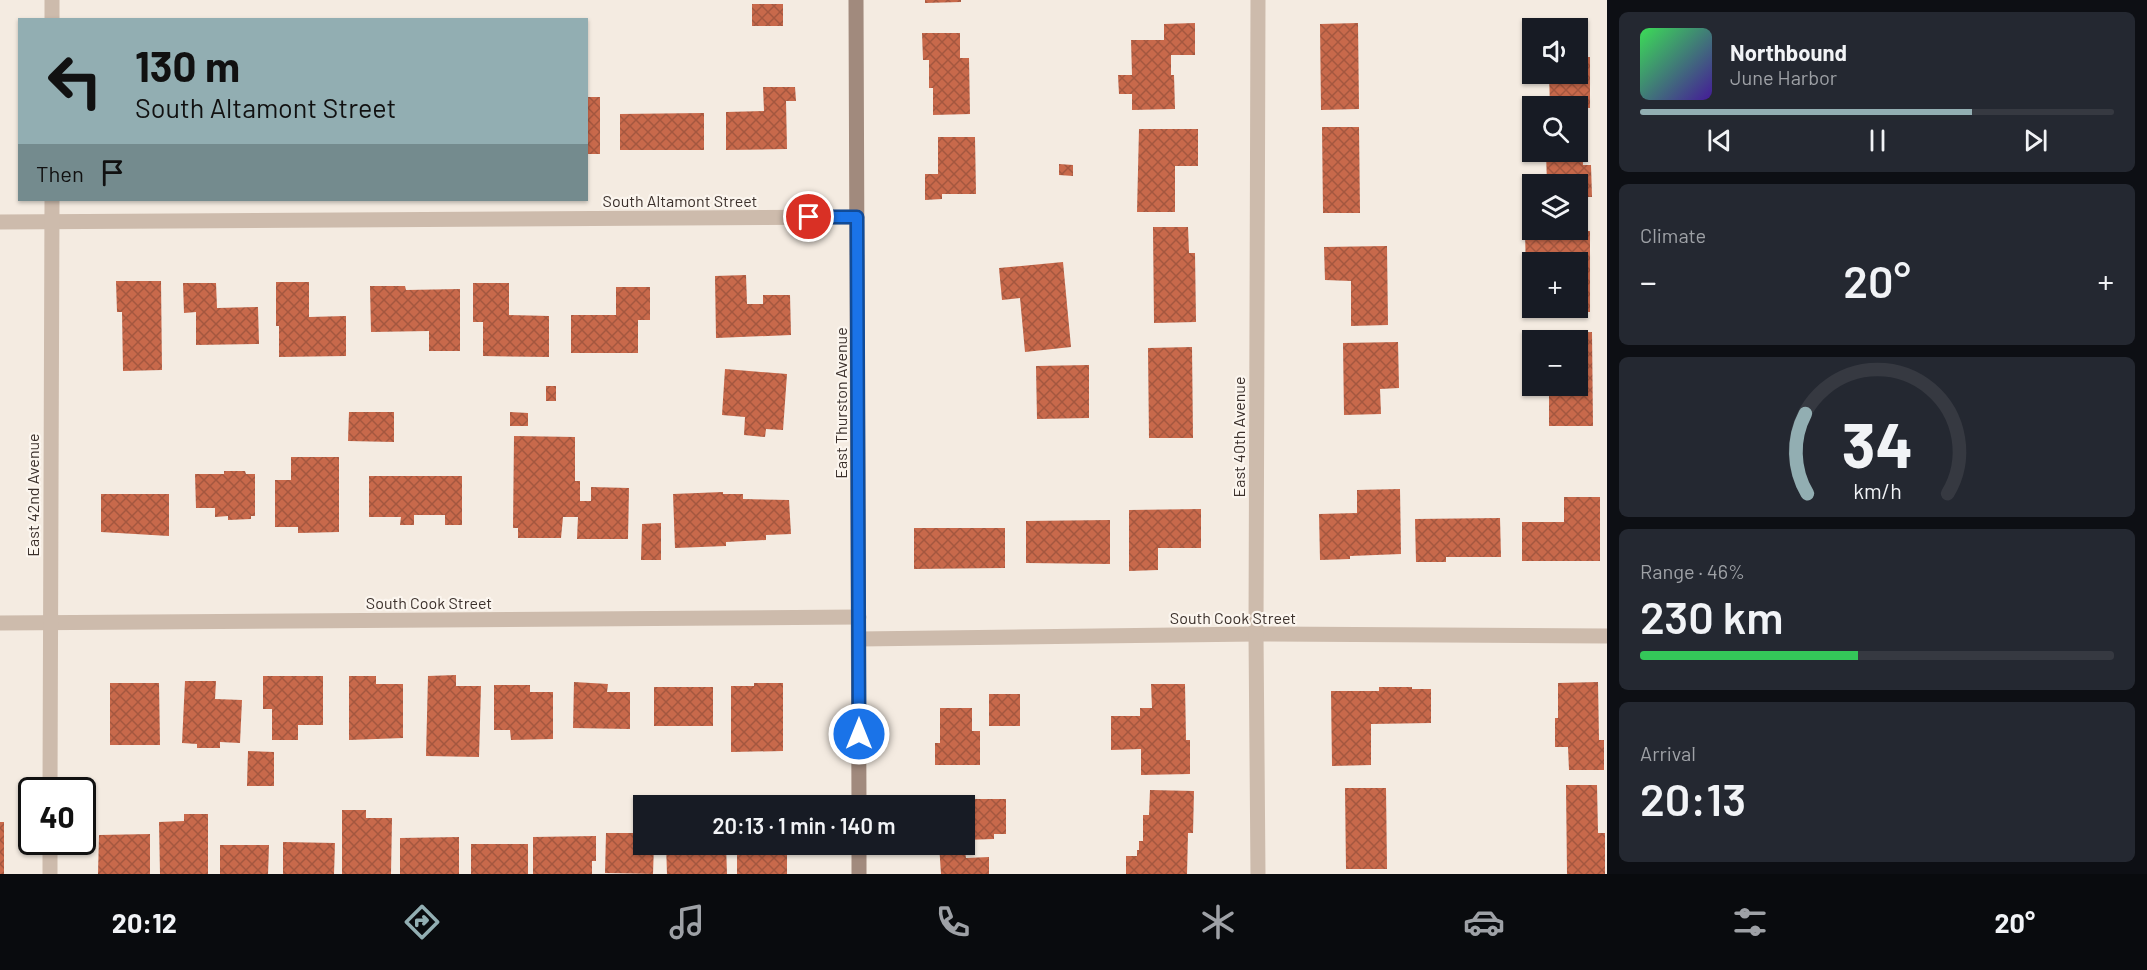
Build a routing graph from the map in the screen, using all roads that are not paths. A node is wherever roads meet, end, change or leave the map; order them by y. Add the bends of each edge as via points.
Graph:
1 (52, 0) edge
2 (856, 0) edge
3 (1258, 0) edge
4 (52, 18) edge
5 (52, 201) edge
6 (857, 217) junction
7 (52, 221) junction
8 (0, 222) edge
9 (858, 617) junction
10 (0, 622) edge
11 (49, 622) junction
12 (1256, 634) junction
13 (1607, 636) edge
14 (858, 639) junction
15 (50, 777) edge
16 (859, 795) edge
17 (50, 855) edge
18 (859, 855) edge
19 (50, 874) edge
20 (859, 874) edge
21 (1258, 874) edge

1 - 4 street
2 - 6 street, East Thurston Avenue
3 - 12 street, East 40th Avenue
5 - 7 street, East 42nd Avenue
6 - 7 street, South Altamont Street
6 - 9 street, East Thurston Avenue
7 - 8 street, South Altamont Street
7 - 11 street, East 42nd Avenue
9 - 11 street, South Cook Street
9 - 14 street, East Thurston Avenue
10 - 11 street, South Cook Street
11 - 15 street, East 42nd Avenue
12 - 13 street, South Cook Street
12 - 14 street, South Cook Street
12 - 21 street, East 40th Avenue
14 - 16 street, East Thurston Avenue
17 - 19 street
18 - 20 street

